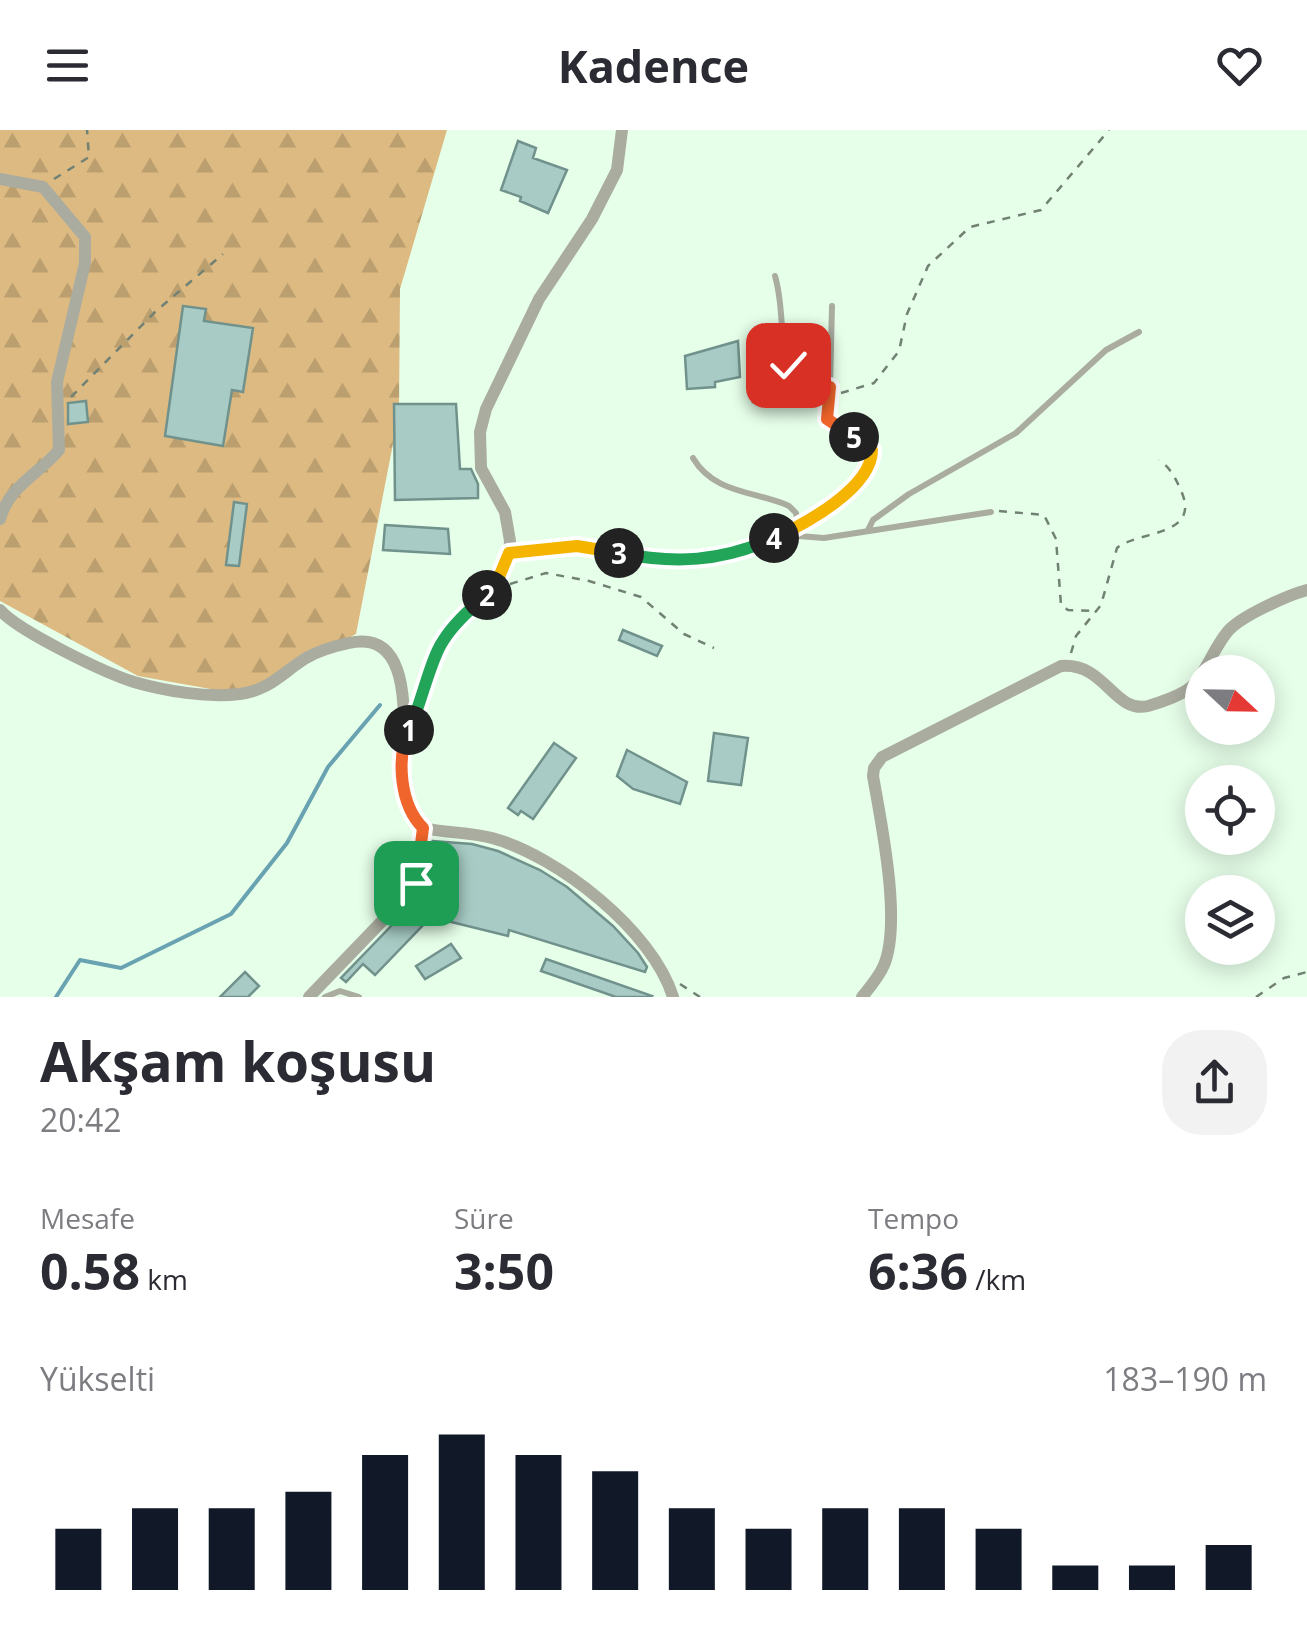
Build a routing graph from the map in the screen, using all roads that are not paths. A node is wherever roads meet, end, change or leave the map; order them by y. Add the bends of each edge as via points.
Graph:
1 (622, 130) edge
2 (0, 179) edge
3 (774, 276) dead end
4 (832, 306) dead end
5 (1139, 332) dead end
6 (830, 391) junction
7 (805, 392) junction
8 (754, 401) dead end
9 (693, 458) dead end
10 (992, 512) road end
11 (0, 519) edge
12 (799, 525) junction
13 (868, 530) junction
14 (782, 534) junction
15 (509, 553) junction
16 (1307, 590) edge
17 (0, 610) edge
18 (404, 741) junction
19 (423, 828) junction
20 (309, 997) edge
21 (324, 997) edge
22 (359, 997) edge
23 (673, 997) edge
24 (862, 997) edge

1 - 15 street via 617,170 539,299 480,432 482,468 505,512
2 - 11 street via 43,187 85,237 57,382 59,450 23,480
3 - 7 lane via 786,360
4 - 6 lane
5 - 13 lane via 1106,350 1016,433 909,494
6 - 7 lane
6 - 12 street via 827,419 869,446 871,462 852,488
7 - 8 lane
9 - 12 lane via 720,484 790,506
10 - 13 lane
12 - 14 street
13 - 14 lane via 811,539
14 - 15 street via 696,561 577,546
15 - 18 street via 494,589 440,643
16 - 24 street via 1232,627 1191,687 1144,707 1123,703 1099,676 1061,666 876,764 889,946
17 - 18 street via 24,630 133,682 196,693 241,694 275,683 307,657 362,640 372,643 399,670
18 - 19 street via 402,780
19 - 20 street via 413,889
19 - 23 street via 496,839 558,867 650,951
21 - 22 lane via 335,991

